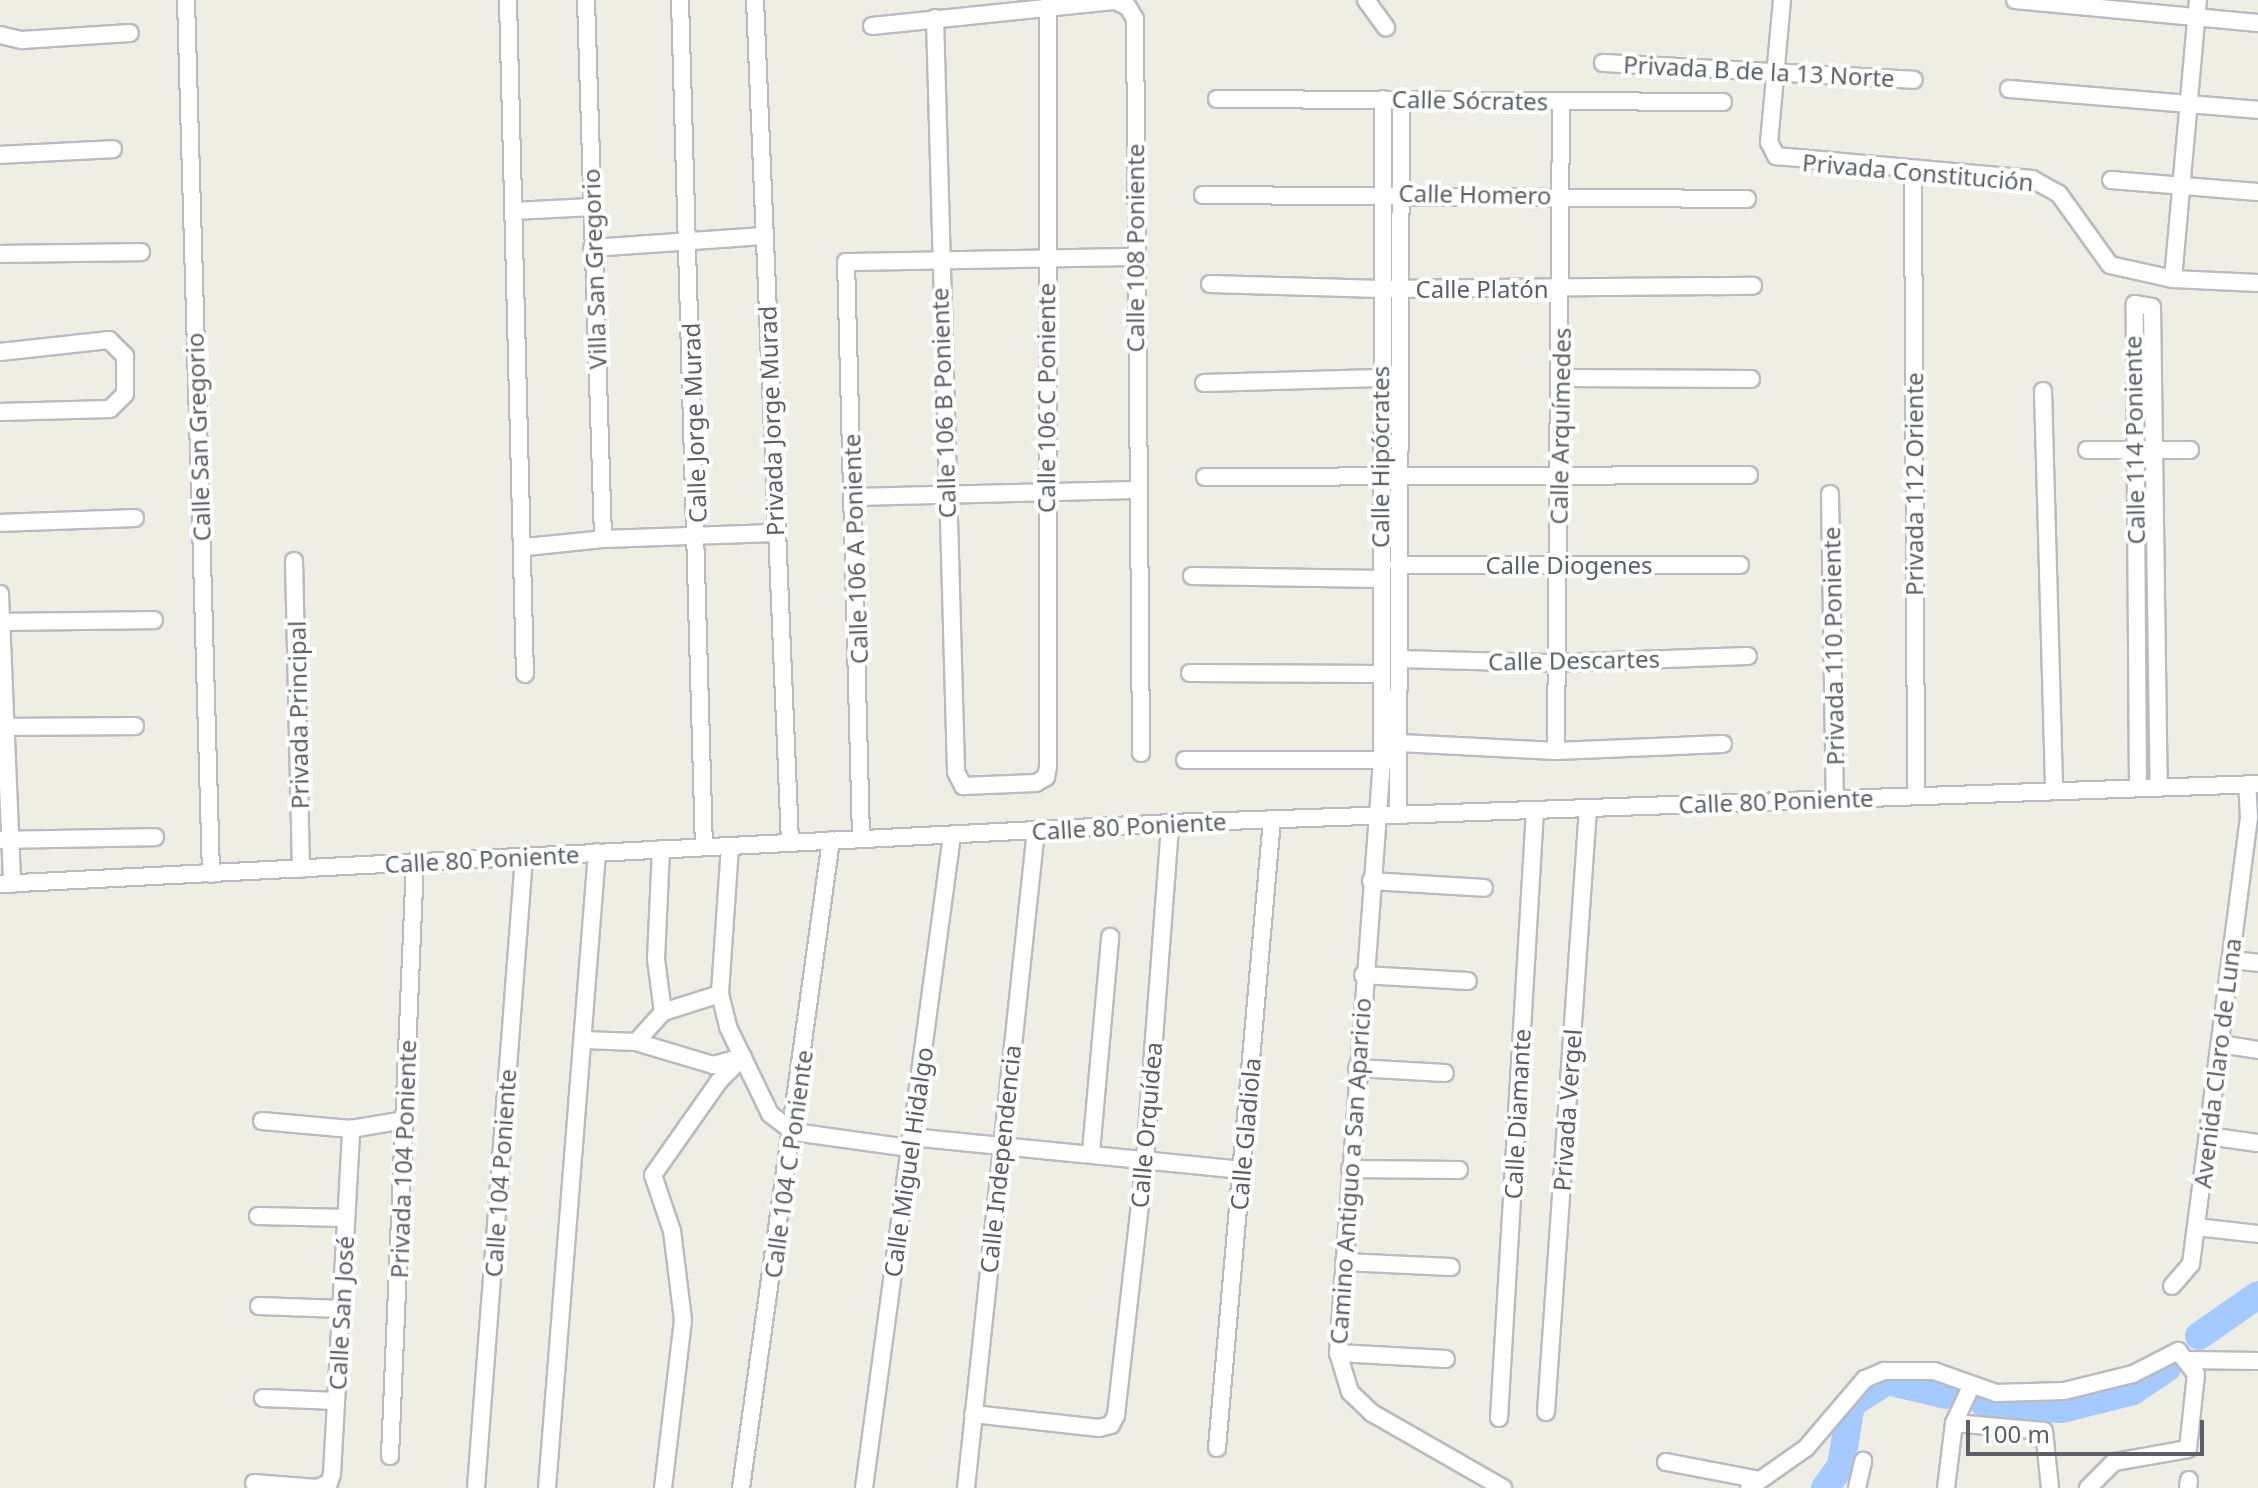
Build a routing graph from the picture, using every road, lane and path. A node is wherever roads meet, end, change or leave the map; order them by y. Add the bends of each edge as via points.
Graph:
1 (186, 0) edge
2 (508, 0) edge
3 (586, 0) edge
4 (680, 0) edge
5 (755, 0) edge
6 (1366, 0) edge
7 (1782, 0) edge
8 (2015, 0) edge
9 (1048, 6) junction
10 (2197, 8) edge
11 (935, 18) junction
12 (2258, 23) edge
13 (872, 26) dead end
14 (1386, 28) dead end
15 (130, 33) dead end
16 (0, 35) edge
17 (22, 40) junction
18 (0, 49) edge
19 (1603, 63) dead end
20 (1778, 76) junction
21 (1914, 80) dead end
22 (2009, 89) dead end
23 (1217, 99) dead end
24 (1392, 99) junction
25 (1561, 101) junction
26 (1723, 102) dead end
27 (2188, 107) junction
28 (2258, 110) edge
29 (113, 149) dead end
30 (0, 155) edge
31 (1913, 172) junction
32 (2111, 180) dead end
33 (2181, 185) junction
34 (2258, 192) edge
35 (1381, 193) junction
36 (1401, 193) junction
37 (1203, 195) dead end
38 (1562, 196) junction
39 (1747, 199) dead end
40 (592, 207) junction
41 (514, 211) junction
42 (764, 236) junction
43 (688, 243) junction
44 (592, 248) junction
45 (141, 252) dead end
46 (0, 254) edge
47 (1134, 257) junction
48 (1047, 260) junction
49 (939, 261) junction
50 (2173, 279) junction
51 (2258, 283) edge
52 (1210, 284) dead end
53 (1753, 286) dead end
54 (1390, 289) junction
55 (1563, 289) junction
56 (0, 352) edge
57 (1379, 378) junction
58 (1559, 378) junction
59 (1751, 379) dead end
60 (1204, 383) dead end
61 (2043, 391) dead end
62 (0, 412) edge
63 (2087, 450) dead end
64 (2134, 450) junction
65 (2154, 450) junction
66 (2190, 450) dead end
67 (1558, 472) junction
68 (1380, 474) junction
69 (1399, 474) junction
70 (1749, 475) dead end
71 (1205, 477) dead end
72 (1137, 490) junction
73 (1046, 491) junction
74 (946, 492) junction
75 (1830, 494) dead end
76 (853, 497) junction
77 (135, 518) dead end
78 (0, 523) edge
79 (775, 533) junction
80 (2155, 533) junction
81 (2135, 534) junction
82 (697, 535) junction
83 (603, 539) junction
84 (526, 547) junction
85 (294, 561) dead end
86 (1398, 565) junction
87 (1740, 565) dead end
88 (1558, 566) junction
89 (1192, 576) dead end
90 (1381, 579) junction
91 (0, 594) edge
92 (1381, 599) junction
93 (1399, 599) junction
94 (154, 620) dead end
95 (1, 622) edge
96 (2136, 638) junction
97 (2157, 638) junction
98 (1748, 656) dead end
99 (1399, 659) junction
100 (1557, 663) junction
101 (1190, 673) dead end
102 (525, 674) dead end
103 (1381, 674) junction
104 (135, 726) dead end
105 (2, 727) edge
106 (1723, 744) dead end
107 (1400, 751) junction
108 (1556, 751) junction
109 (1141, 753) dead end
110 (1185, 760) dead end
111 (1382, 760) junction
112 (2252, 784) edge
113 (963, 786) joint
114 (2159, 787) junction
115 (2138, 788) junction
116 (2054, 791) junction
117 (1916, 796) junction
118 (1835, 799) junction
119 (1588, 808) junction
120 (1535, 810) junction
121 (1379, 815) junction
122 (1398, 815) junction
123 (1272, 819) junction
124 (1170, 823) junction
125 (1036, 830) junction
126 (952, 835) junction
127 (155, 837) dead end
128 (861, 837) junction
129 (4, 840) edge
130 (831, 840) junction
131 (790, 841) junction
132 (704, 846) junction
133 (730, 846) junction
134 (661, 849) junction
135 (597, 852) junction
136 (524, 857) junction
137 (415, 862) junction
138 (2250, 865) edge
139 (301, 869) junction
140 (211, 874) junction
141 (1371, 881) junction
142 (6, 884) edge
143 (1484, 888) dead end
144 (1110, 937) dead end
145 (2231, 960) junction
146 (2258, 963) edge
147 (1363, 975) junction
148 (1468, 981) dead end
149 (720, 994) junction
150 (663, 1012) junction
151 (585, 1040) junction
152 (636, 1042) junction
153 (2220, 1044) junction
154 (2258, 1050) edge
155 (743, 1057) junction
156 (1357, 1068) junction
157 (1445, 1073) dead end
158 (405, 1120) junction
159 (262, 1121) dead end
160 (351, 1129) junction
161 (794, 1132) junction
162 (2208, 1136) junction
163 (910, 1143) junction
164 (2258, 1143) edge
165 (1001, 1146) junction
166 (1091, 1152) junction
167 (1145, 1159) junction
168 (1350, 1169) junction
169 (1242, 1170) junction
170 (1459, 1170) dead end
171 (258, 1216) dead end
172 (346, 1218) junction
173 (2196, 1227) junction
174 (2258, 1234) edge
175 (1344, 1262) junction
176 (1451, 1267) dead end
177 (2172, 1286) dead end
178 (259, 1306) dead end
179 (341, 1309) junction
180 (1338, 1353) junction
181 (1446, 1359) dead end
182 (2189, 1360) junction
183 (2258, 1361) edge
184 (1970, 1388) junction
185 (263, 1398) dead end
186 (336, 1401) junction
187 (1546, 1412) dead end
188 (973, 1414) junction
189 (1499, 1418) dead end
190 (1954, 1423) junction
191 (1217, 1448) dead end
192 (390, 1456) dead end
193 (1863, 1461) dead end
194 (1666, 1462) dead end
195 (254, 1483) dead end
196 (1755, 1484) edge
197 (317, 1488) edge
198 (476, 1488) edge
199 (547, 1488) edge
200 (663, 1488) edge
201 (741, 1488) edge
202 (864, 1488) edge
203 (966, 1488) edge
204 (1503, 1488) edge
205 (1857, 1488) edge
206 (1946, 1488) edge
207 (2050, 1488) edge
208 (2088, 1488) edge

1 - 140 street, Calle San Gregorio
2 - 41 street
3 - 40 street, Villa San Gregorio
4 - 43 street, Calle Jorge Murad
5 - 42 street, Privada Jorge Murad
6 - 14 street
7 - 20 street
8 - 10 street
9 - 11 street
9 - 47 street, Calle 108 Poniente via 1116,1 1135,19
9 - 48 street, Calle 106 C Poniente
10 - 12 street
10 - 27 street
11 - 13 street
11 - 49 street, Calle 106 B Poniente
15 - 17 street
16 - 17 street
17 - 18 street
19 - 20 street, Privada B de la 13 Norte
20 - 21 street, Privada B de la 13 Norte
20 - 31 street, Privada Constitución via 1769,142 1776,156
22 - 27 street
23 - 24 street, Calle Sócrates
24 - 25 street, Calle Sócrates
24 - 35 street, Calle Hipócrates
24 - 36 street, Calle Hipócrates
25 - 26 street, Calle Sócrates
25 - 38 street, Calle Arquímedes
27 - 28 street
27 - 33 street
29 - 30 street
31 - 50 street, Privada Constitución via 2048,184 2110,265
31 - 117 street, Privada 112 Oriente
32 - 33 street
33 - 34 street
33 - 50 street
35 - 36 street, Calle Homero
35 - 37 street, Calle Homero
35 - 54 street, Calle Hipócrates
36 - 38 street, Calle Homero
36 - 54 street, Calle Hipócrates
38 - 39 street, Calle Homero
38 - 55 street, Calle Arquímedes
40 - 41 street
40 - 44 street, Villa San Gregorio
41 - 84 street
42 - 43 street
42 - 79 street, Privada Jorge Murad
43 - 44 street
43 - 82 street, Calle Jorge Murad
44 - 83 street, Villa San Gregorio
45 - 46 street
47 - 48 street
47 - 72 street, Calle 108 Poniente
48 - 49 street
48 - 73 street, Calle 106 C Poniente
49 - 74 street, Calle 106 B Poniente
49 - 76 street, Calle 106 A Poniente via 846,262
50 - 51 street, Privada Constitución
52 - 54 street, Calle Platón
53 - 55 street, Calle Platón
54 - 55 street, Calle Platón
54 - 57 street, Calle Hipócrates
54 - 69 street, Calle Hipócrates
55 - 58 street, Calle Arquímedes
56 - 62 street via 109,340 125,356 125,394 110,409
57 - 60 street
57 - 68 street, Calle Hipócrates
58 - 59 street
58 - 67 street, Calle Arquímedes
61 - 116 street
63 - 64 street
64 - 65 street
64 - 65 street, Calle 114 Poniente via 2135,304 2152,307
64 - 81 street, Calle 114 Poniente
65 - 66 street
65 - 80 street, Calle 114 Poniente
67 - 69 street
67 - 70 street
67 - 88 street, Calle Arquímedes
68 - 69 street
68 - 71 street
68 - 90 street, Calle Hipócrates
69 - 86 street, Calle Hipócrates
72 - 73 street
72 - 109 street, Calle 108 Poniente
73 - 74 street
73 - 113 street, Calle 106 C Poniente via 1046,777 1036,783
74 - 76 street
74 - 113 street, Calle 106 B Poniente via 956,772
75 - 118 street, Privada 110 Poniente
76 - 128 street, Calle 106 A Poniente
77 - 78 street
79 - 82 street
79 - 131 street, Privada Jorge Murad
80 - 81 street
80 - 97 street, Calle 114 Poniente
81 - 96 street, Calle 114 Poniente
82 - 83 street
82 - 132 street, Calle Jorge Murad
83 - 84 street
84 - 102 street
85 - 139 street, Privada Principal
86 - 88 street, Calle Diogenes
86 - 93 street, Calle Hipócrates
87 - 88 street, Calle Diogenes
88 - 100 street, Calle Arquímedes
89 - 90 street
90 - 92 street, Calle Hipócrates
91 - 95 street
92 - 93 street
92 - 103 street, Calle Hipócrates
93 - 99 street, Calle Hipócrates
94 - 95 street
95 - 105 street
96 - 97 street
96 - 115 street, Calle 114 Poniente
97 - 114 street, Calle 114 Poniente
98 - 100 street, Calle Descartes
99 - 100 street, Calle Descartes
99 - 107 street, Calle Hipócrates
100 - 108 street, Calle Arquímedes
101 - 103 street
103 - 111 street, Calle Hipócrates
104 - 105 street
105 - 129 street
106 - 108 street
107 - 108 street
107 - 111 street
107 - 122 street, Calle Hipócrates
110 - 111 street
111 - 121 street, Calle Hipócrates
112 - 114 street, Calle 80 Poniente
112 - 138 street, Avenida Claro de Luna
114 - 115 street, Calle 80 Poniente
115 - 116 street, Calle 80 Poniente
116 - 117 street, Calle 80 Poniente
117 - 118 street, Calle 80 Poniente
118 - 119 street, Calle 80 Poniente
119 - 120 street, Calle 80 Poniente
119 - 187 street, Privada Vergel
120 - 122 street, Calle 80 Poniente
120 - 189 street, Calle Diamante
121 - 122 street, Calle 80 Poniente
121 - 123 street, Calle 80 Poniente
121 - 141 street, Camino Antiguo a San Aparicio
123 - 124 street, Calle 80 Poniente
123 - 169 street, Calle Gladiola
124 - 125 street, Calle 80 Poniente
124 - 167 street, Calle Orquídea
125 - 126 street, Calle 80 Poniente
125 - 165 street, Calle Independencia
126 - 128 street, Calle 80 Poniente
126 - 163 street, Calle Miguel Hidalgo
127 - 129 street
128 - 130 street, Calle 80 Poniente
129 - 142 street
130 - 131 street, Calle 80 Poniente
130 - 161 street, Calle 104 C Poniente
131 - 133 street, Calle 80 Poniente
132 - 133 street, Calle 80 Poniente
132 - 134 street, Calle 80 Poniente
133 - 149 street
134 - 135 street, Calle 80 Poniente
134 - 150 street via 656,959
135 - 136 street, Calle 80 Poniente
135 - 151 street
136 - 137 street, Calle 80 Poniente
136 - 198 street, Calle 104 Poniente
137 - 139 street, Calle 80 Poniente
137 - 158 street, Privada 104 Poniente
138 - 145 street, Avenida Claro de Luna
139 - 140 street, Calle 80 Poniente
140 - 142 street, Calle 80 Poniente
141 - 143 street
141 - 147 street, Camino Antiguo a San Aparicio
144 - 166 street
145 - 146 street
145 - 153 street, Avenida Claro de Luna
147 - 148 street
147 - 156 street, Camino Antiguo a San Aparicio
149 - 150 street
149 - 155 street
150 - 152 street
151 - 152 street
151 - 199 street
152 - 155 street via 713,1065
153 - 154 street
153 - 162 street, Avenida Claro de Luna
155 - 161 street via 770,1114
155 - 200 street via 719,1081 653,1175 672,1231 683,1320
156 - 157 street
156 - 168 street, Camino Antiguo a San Aparicio
158 - 160 street
158 - 192 street, Privada 104 Poniente
159 - 160 street
160 - 172 street, Calle San José
161 - 163 street
161 - 201 street, Calle 104 C Poniente
162 - 164 street
162 - 173 street, Avenida Claro de Luna
163 - 165 street
163 - 202 street, Calle Miguel Hidalgo
165 - 166 street
165 - 188 street, Calle Independencia
166 - 167 street
167 - 169 street
167 - 188 street, Calle Orquídea via 1111,1425
168 - 170 street
168 - 175 street, Camino Antiguo a San Aparicio
169 - 191 street, Calle Gladiola
171 - 172 street
172 - 179 street, Calle San José
173 - 174 street
173 - 177 street, Avenida Claro de Luna via 2191,1264
175 - 176 street
175 - 180 street, Camino Antiguo a San Aparicio
178 - 179 street
179 - 186 street, Calle San José
180 - 181 street
180 - 204 street, Camino Antiguo a San Aparicio via 1350,1392 1372,1413
182 - 183 street
182 - 184 street via 2178,1351 2133,1374 2064,1391 1996,1393
182 - 208 street via 2196,1374 2188,1449 2114,1462
184 - 190 street
184 - 196 street via 1934,1371 1902,1368 1865,1379 1806,1448
185 - 186 street
186 - 197 street, Calle San José via 332,1474 329,1483
188 - 203 street, Calle Independencia
190 - 206 street
190 - 207 street via 2044,1431
193 - 205 street
194 - 196 street
195 - 197 street, Calle San José

